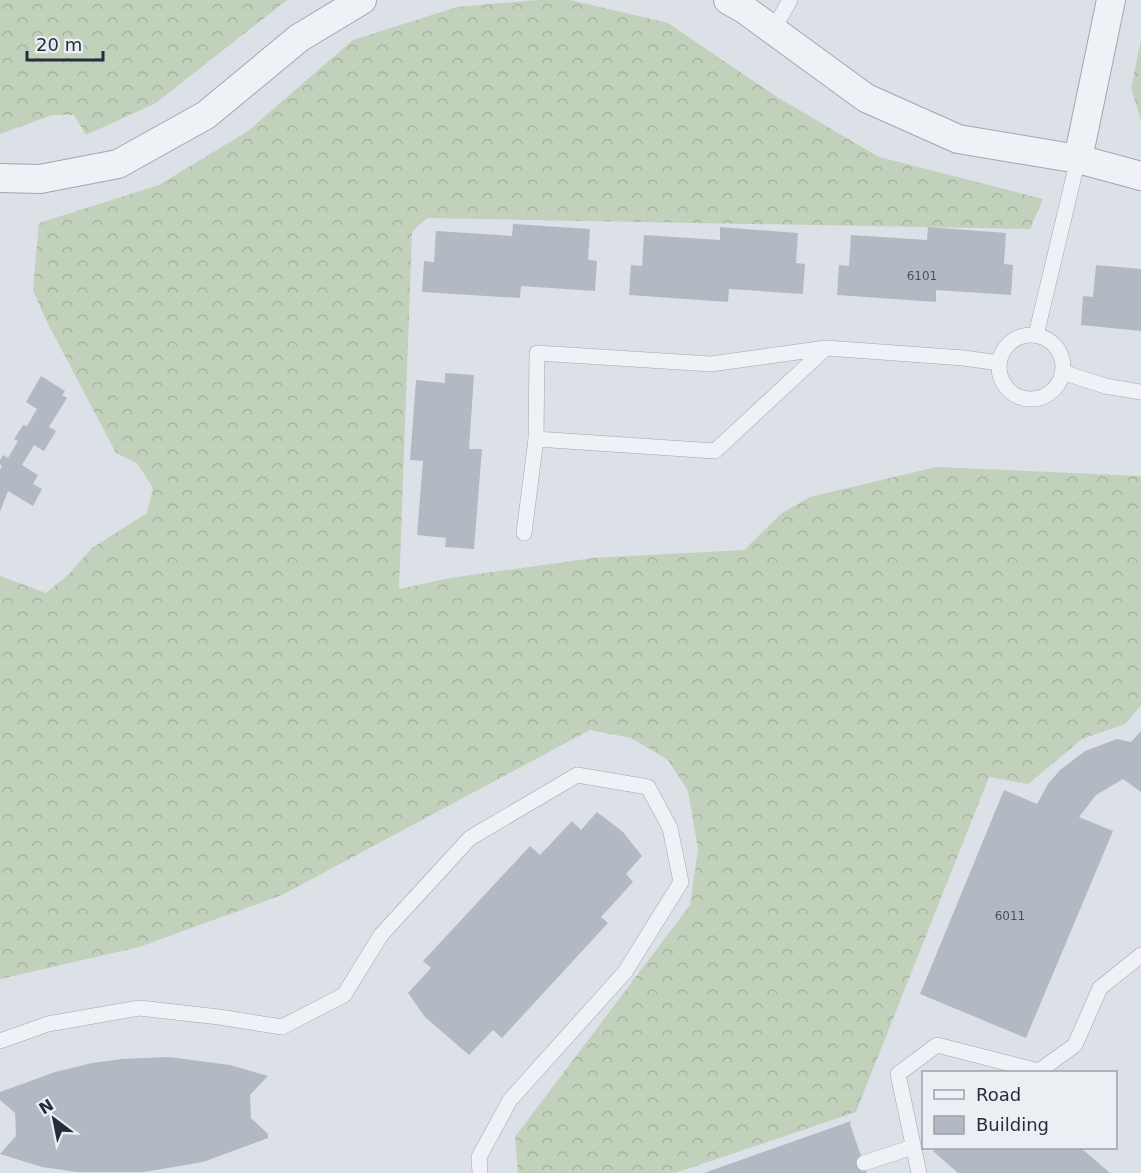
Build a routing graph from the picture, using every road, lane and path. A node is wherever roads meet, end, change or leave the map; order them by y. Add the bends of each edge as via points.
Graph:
1 (362, 0) edge
2 (790, 0) edge
3 (1111, 0) edge
4 (740, 3) edge
5 (773, 30) junction
6 (1078, 159) junction
7 (1141, 176) edge
8 (0, 178) edge
9 (1036, 335) junction
10 (826, 348) junction
11 (999, 363) junction
12 (1062, 372) junction
13 (1141, 392) edge
14 (536, 439) junction
15 (524, 533) dead end
16 (1141, 955) edge
17 (0, 1041) edge
18 (914, 1147) junction
19 (864, 1163) dead end
20 (480, 1173) edge
21 (919, 1173) edge

1 - 8 street via 299,38 206,115 118,164 40,179
2 - 5 lane
3 - 6 street
4 - 5 street
5 - 6 street via 866,98 958,139
6 - 7 street
6 - 9 lane
9 - 11 lane via 1012,341
9 - 12 lane via 1057,348
10 - 11 lane
10 - 14 lane via 715,451
10 - 14 lane via 711,364 537,353
11 - 12 lane via 1007,388 1022,398 1048,394
12 - 13 lane via 1105,386
14 - 15 lane
16 - 18 lane via 1100,988 1075,1045 1039,1071 937,1045 898,1074
17 - 20 lane via 48,1024 139,1008 282,1027 344,995 381,935 470,838 577,775 648,787 670,828 681,882 625,972 510,1100 479,1157
18 - 19 lane
18 - 21 lane

